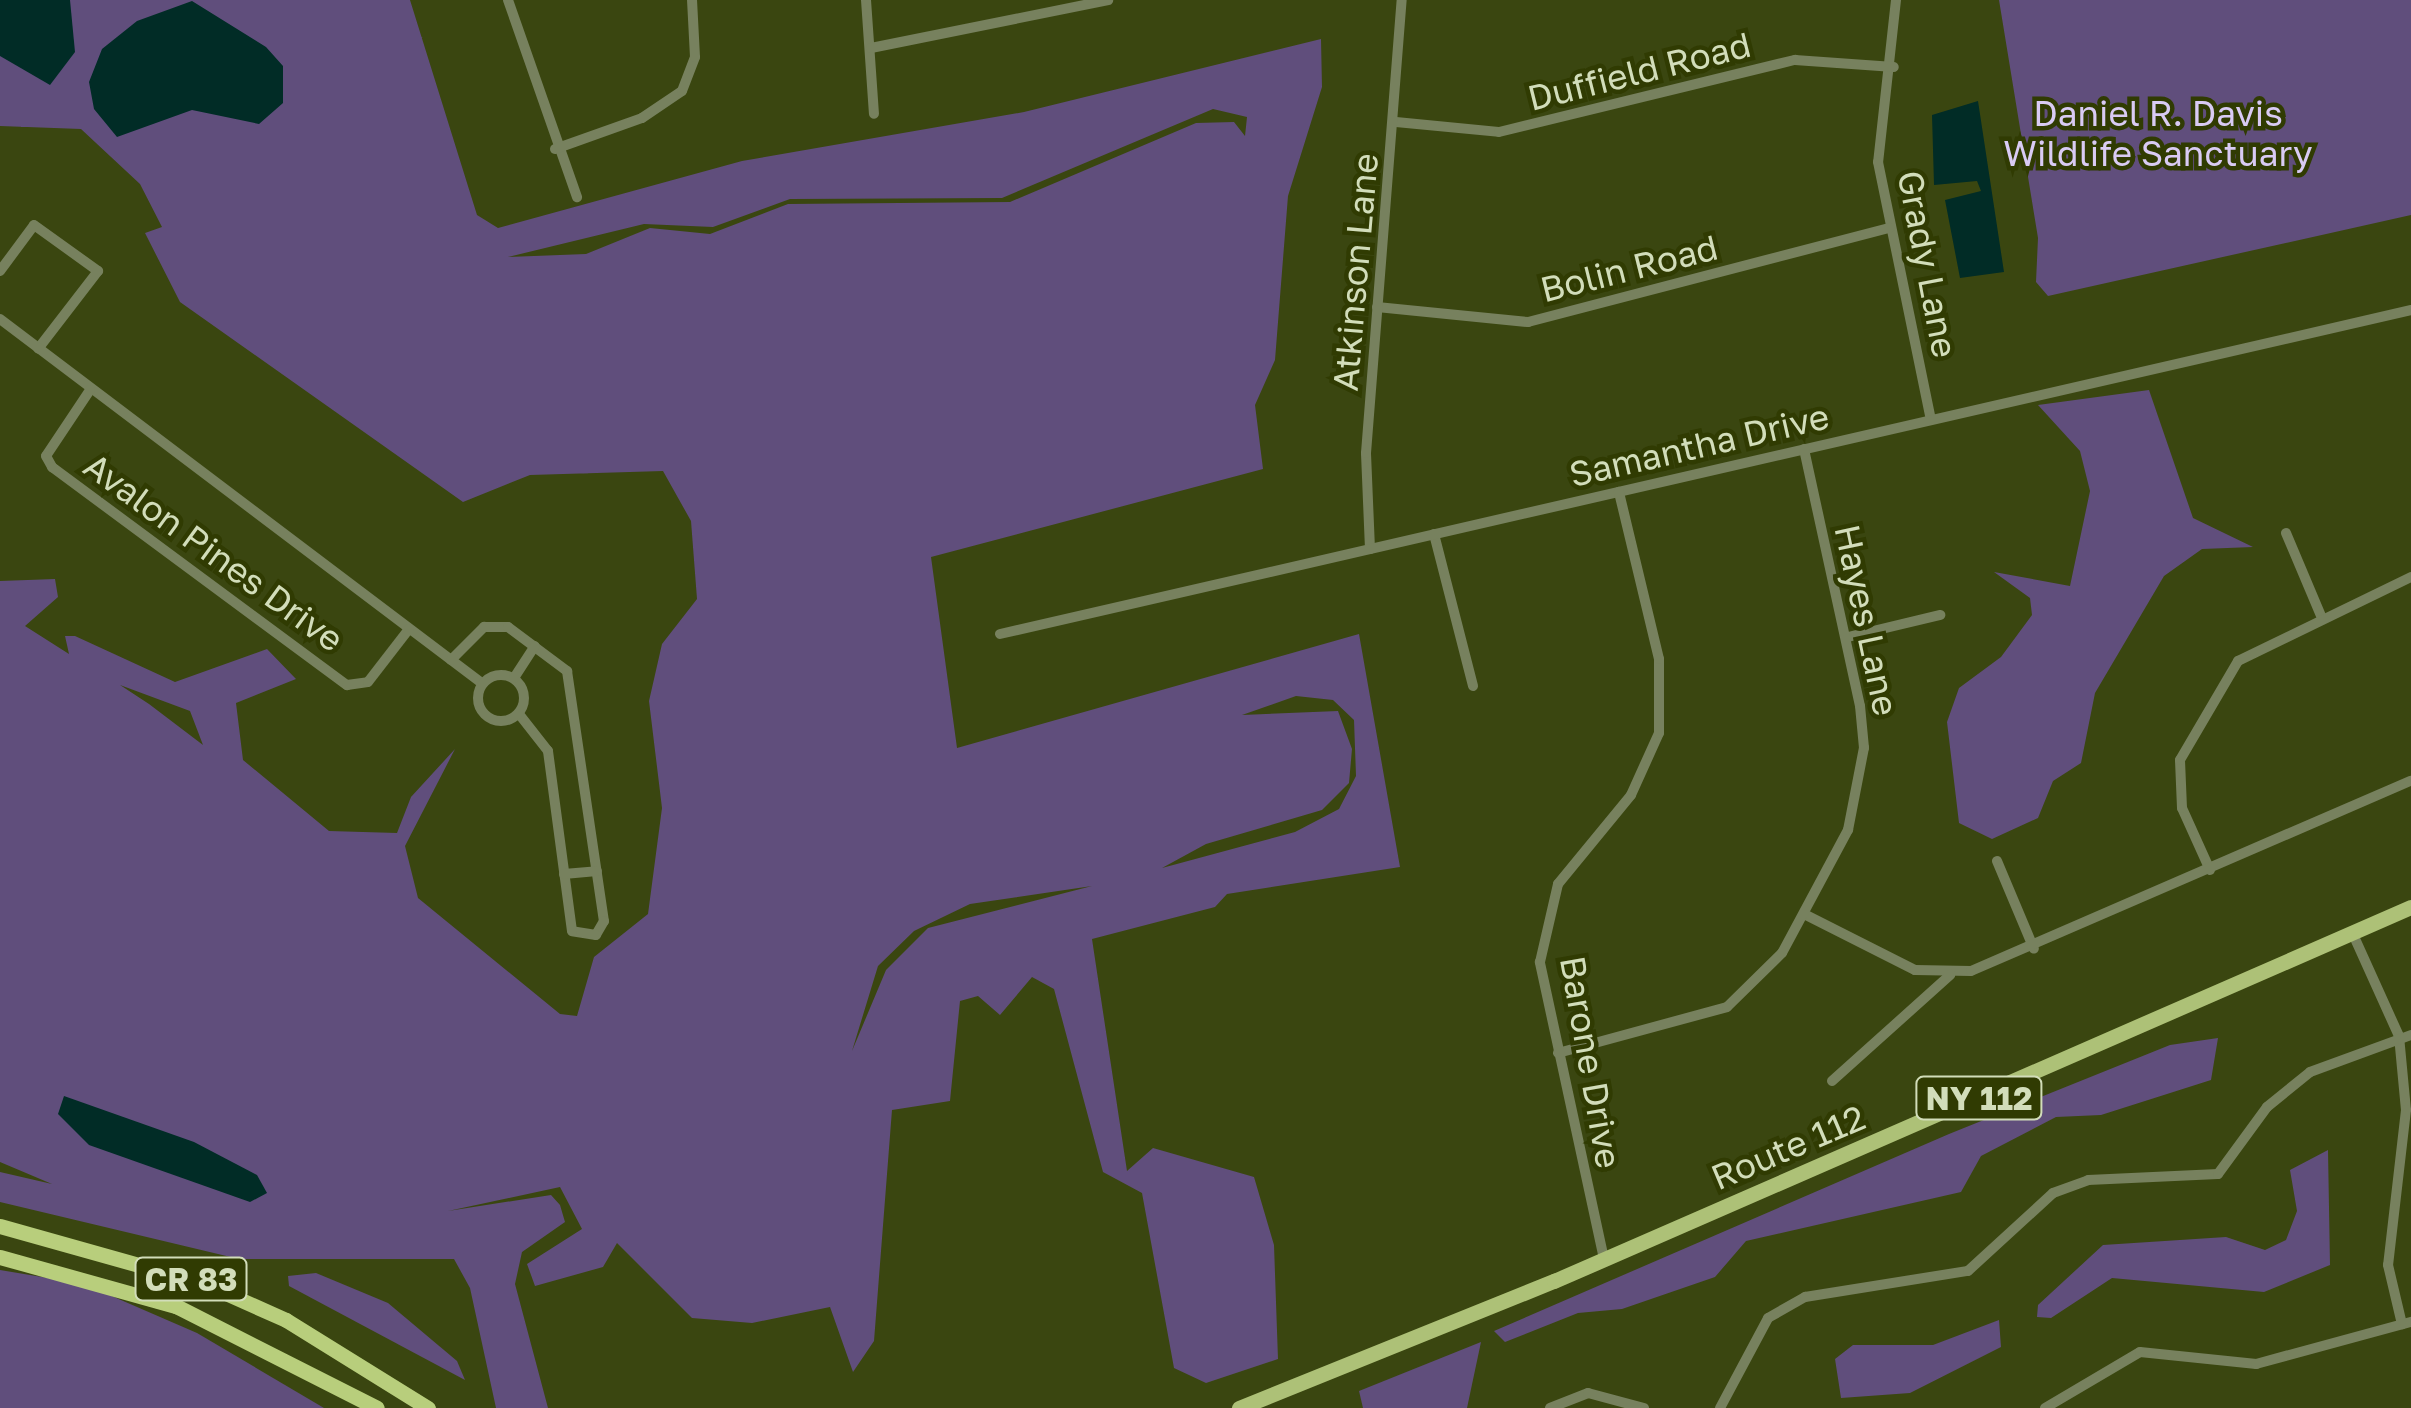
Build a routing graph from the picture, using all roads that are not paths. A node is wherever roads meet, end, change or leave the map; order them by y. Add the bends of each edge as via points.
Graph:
1 (508, 0) edge
2 (692, 0) edge
3 (866, 0) edge
4 (1108, 0) edge
5 (1402, 0) edge
6 (1896, 0) edge
7 (870, 48) junction
8 (1894, 66) junction
9 (874, 114) dead end
10 (1396, 122) junction
11 (555, 149) junction
12 (578, 196) dead end
13 (1890, 228) junction
14 (0, 271) edge
15 (1377, 308) junction
16 (2411, 310) edge
17 (0, 319) edge
18 (38, 349) junction
19 (90, 390) junction
20 (1932, 420) junction
21 (1804, 449) junction
22 (1619, 492) junction
23 (2286, 533) dead end
24 (1434, 534) junction
25 (1370, 549) junction
26 (2411, 576) edge
27 (1940, 615) dead end
28 (2321, 616) junction
29 (410, 629) junction
30 (1000, 634) dead end
31 (1848, 636) junction
32 (535, 646) junction
33 (451, 660) junction
34 (514, 678) junction
35 (482, 684) junction
36 (1473, 686) dead end
37 (519, 714) junction
38 (2411, 781) edge
39 (1997, 862) dead end
40 (597, 870) junction
41 (2210, 870) junction
42 (564, 874) junction
43 (2411, 906) edge
44 (1806, 916) junction
45 (2352, 932) junction
46 (2034, 949) junction
47 (1950, 975) junction
48 (2405, 1036) edge
49 (1558, 1053) junction
50 (1832, 1081) dead end
51 (0, 1226) edge
52 (0, 1256) edge
53 (1604, 1259) junction
54 (252, 1305) junction
55 (2406, 1323) edge
56 (240, 1334) junction
57 (377, 1408) edge
58 (428, 1408) edge
59 (1240, 1408) edge
60 (1550, 1408) edge
61 (1644, 1408) edge
62 (1720, 1408) edge
63 (2045, 1408) edge

1 - 11 street
2 - 11 street via 695,57 682,90 642,118
3 - 7 street
4 - 7 street
5 - 10 street, Atkinson Lane
6 - 8 street, Grady Lane
7 - 9 street
8 - 10 street, Duffield Road via 1795,60 1499,132
8 - 13 street, Grady Lane via 1878,162
10 - 15 street, Atkinson Lane
11 - 12 street
13 - 15 street, Bolin Road via 1528,322
13 - 20 street, Grady Lane
14 - 18 street via 34,225 98,272
15 - 25 street, Atkinson Lane via 1364,484
16 - 20 street, Samantha Drive
17 - 18 street, Avalon Pines Drive
18 - 19 street, Avalon Pines Drive
19 - 29 street, Avalon Pines Drive
19 - 29 street, Avalon Pines Drive via 46,456 52,467 347,684 368,682
20 - 21 street, Samantha Drive
21 - 22 street, Samantha Drive
21 - 31 street, Hayes Lane
22 - 24 street, Samantha Drive
22 - 49 street, Barone Drive via 1659,659 1658,733 1631,795 1558,884 1549,911 1540,962
23 - 28 street
24 - 25 street, Samantha Drive
24 - 36 street
25 - 30 street, Samantha Drive
26 - 28 street
27 - 31 street
28 - 41 street via 2238,661 2180,760 2182,808
29 - 33 street, Avalon Pines Drive
31 - 44 street, Hayes Lane via 1864,748 1858,794
32 - 33 street via 508,627 484,626
32 - 34 street
32 - 40 street via 567,672
33 - 35 street, Avalon Pines Drive
34 - 35 street
34 - 37 street via 525,698
35 - 37 street via 486,716 504,722
37 - 42 street via 548,751
38 - 41 street
39 - 46 street
40 - 42 street
40 - 42 street via 604,921 580,938
41 - 46 street
43 - 45 main road, Route 112 / NY 112
44 - 47 street via 1901,964
44 - 49 street, Hayes Lane via 1727,1006
45 - 48 street
45 - 53 main road, Route 112 / NY 112
46 - 47 street
47 - 50 street
48 - 55 street via 2406,1110 2388,1264
48 - 62 street via 2310,1072 2266,1107 2218,1174 2182,1183 2088,1180 2054,1192 1968,1270 1804,1297 1768,1318
49 - 53 street, Barone Drive
51 - 54 highway, CR 83 via 91,1246
52 - 56 highway, CR 83 via 144,1294
53 - 59 main road, Route 112 / NY 112
54 - 56 highway
54 - 58 highway, CR 83
55 - 63 street via 2256,1364 2140,1352
56 - 57 highway, CR 83
60 - 61 street via 1588,1393

